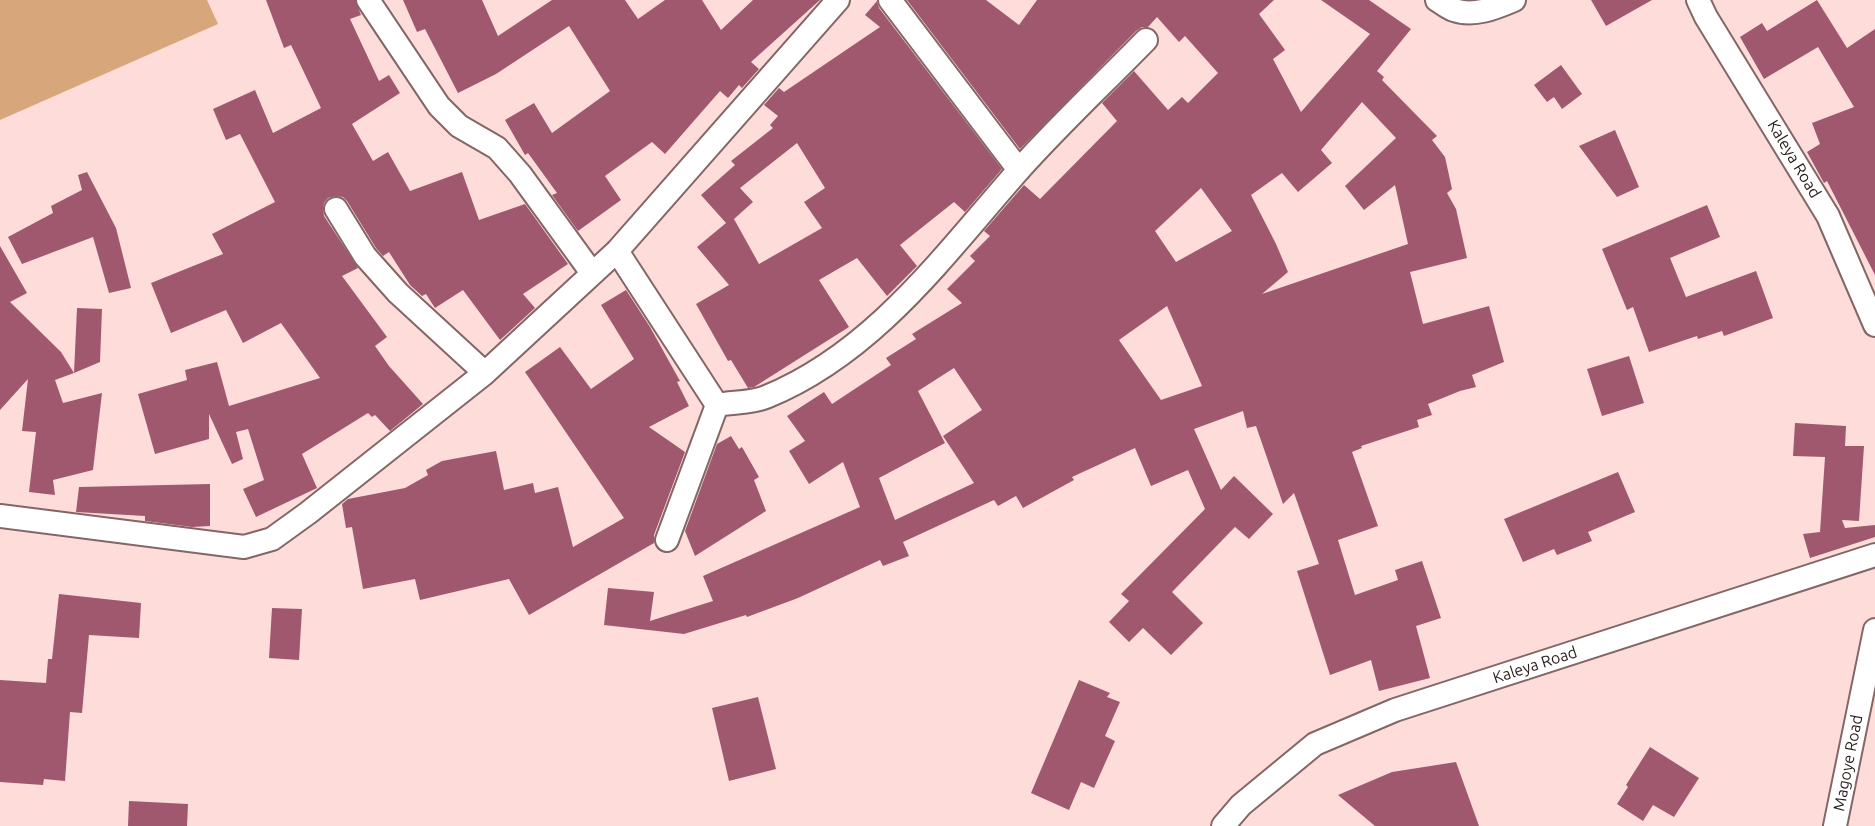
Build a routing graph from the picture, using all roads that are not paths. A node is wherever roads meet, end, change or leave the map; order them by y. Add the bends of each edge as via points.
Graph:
1 (368, 0) edge
2 (838, 0) edge
3 (890, 0) edge
4 (1437, 0) edge
5 (1514, 0) edge
6 (1698, 0) edge
7 (1146, 40) dead end
8 (1019, 170) junction
9 (336, 209) dead end
10 (617, 251) junction
11 (592, 273) junction
12 (1875, 325) edge
13 (485, 372) junction
14 (717, 405) junction
15 (0, 516) edge
16 (667, 540) dead end
17 (1875, 555) edge
18 (1875, 630) edge
19 (1223, 826) edge
20 (1835, 826) edge

1 - 11 street via 439,106 459,126 497,148
2 - 10 street
3 - 8 street
4 - 5 street via 1454,10 1475,12
6 - 12 street, Kaleya Road via 1828,216
7 - 8 street
8 - 14 street via 881,323 825,366 765,398
9 - 13 street via 365,256 398,293
10 - 11 street
10 - 14 street
11 - 13 street
13 - 15 street via 272,540 244,547
14 - 16 street
17 - 19 street, Kaleya Road via 1395,710 1316,744 1241,805
18 - 20 street, Magoye Road

